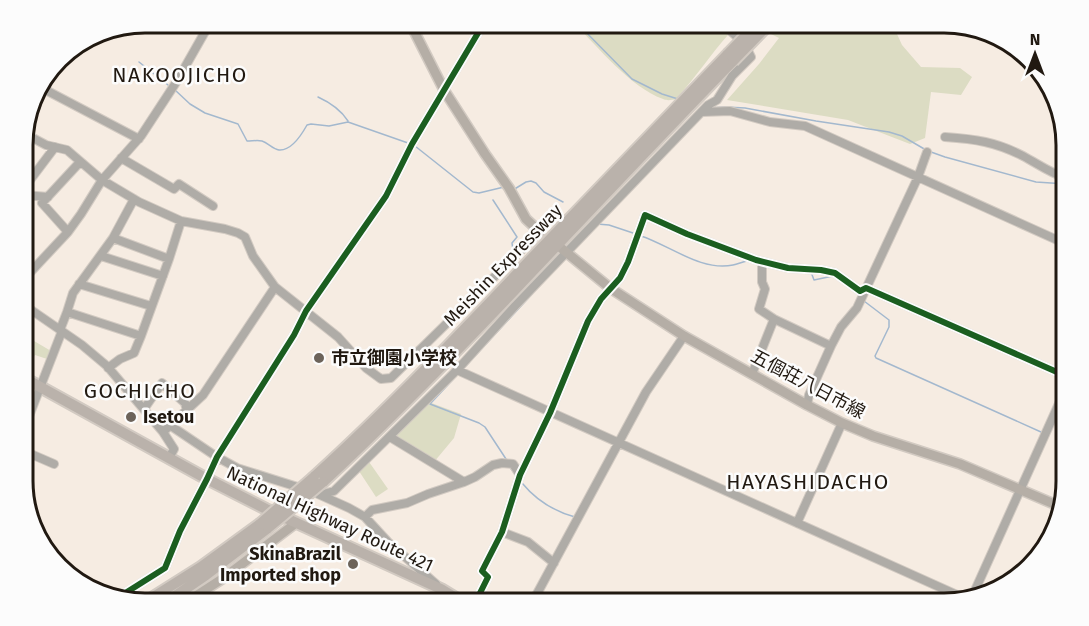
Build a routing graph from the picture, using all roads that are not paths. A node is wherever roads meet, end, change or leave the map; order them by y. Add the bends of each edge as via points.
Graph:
1 (204, 33) edge
2 (416, 33) edge
3 (478, 33) edge
4 (733, 33) edge
5 (756, 33) edge
6 (444, 90) junction
7 (47, 91) edge
8 (705, 109) junction
9 (945, 137) dead end
10 (33, 138) edge
11 (139, 139) junction
12 (55, 147) junction
13 (927, 152) dead end
14 (121, 158) junction
15 (80, 162) junction
16 (1056, 175) edge
17 (33, 176) edge
18 (918, 177) junction
19 (102, 180) junction
20 (33, 196) edge
21 (48, 197) junction
22 (134, 199) junction
23 (213, 206) dead end
24 (181, 221) junction
25 (68, 232) junction
26 (540, 232) joint
27 (113, 238) junction
28 (1056, 239) edge
29 (564, 251) junction
30 (101, 256) junction
31 (169, 259) junction
32 (762, 262) junction
33 (33, 269) edge
34 (162, 276) junction
35 (79, 284) junction
36 (275, 287) junction
37 (610, 288) junction
38 (866, 288) junction
39 (151, 306) junction
40 (33, 311) edge
41 (306, 311) junction
42 (68, 312) junction
43 (774, 319) junction
44 (61, 330) junction
45 (141, 336) junction
46 (684, 336) junction
47 (831, 346) junction
48 (108, 368) junction
49 (457, 370) junction
50 (1056, 372) edge
51 (752, 374) junction
52 (33, 383) edge
53 (40, 387) junction
54 (33, 405) edge
55 (807, 405) junction
56 (144, 409) junction
57 (1056, 410) edge
58 (187, 411) junction
59 (550, 413) junction
60 (842, 423) junction
61 (171, 426) junction
62 (164, 432) junction
63 (390, 436) junction
64 (617, 443) junction
65 (33, 455) edge
66 (169, 458) junction
67 (217, 458) junction
68 (54, 464) dead end
69 (520, 475) junction
70 (207, 479) junction
71 (464, 482) junction
72 (1020, 489) junction
73 (320, 495) junction
74 (1054, 504) edge
75 (365, 517) junction
76 (296, 523) junction
77 (797, 523) junction
78 (264, 526) junction
79 (502, 532) junction
80 (554, 563) junction
81 (976, 588) edge
82 (441, 589) junction
83 (128, 592) edge
84 (160, 593) edge
85 (179, 593) edge
86 (200, 593) edge
87 (448, 593) edge
88 (480, 593) edge
89 (538, 593) edge
90 (952, 593) edge

1 - 11 street
2 - 6 main road
3 - 6 street
4 - 8 street via 751,57 732,76 717,100
5 - 78 highway, Meishin Expressway, bridge via 318,479
6 - 26 main road via 526,219
6 - 41 street via 386,196
7 - 11 street
8 - 18 street via 805,126
8 - 29 street
9 - 16 street via 996,144
10 - 12 street
11 - 14 street
12 - 15 street via 67,150
12 - 17 street
13 - 18 street
14 - 19 street
14 - 23 street via 174,189 179,184
15 - 19 street
15 - 21 street
18 - 28 street
18 - 38 street
19 - 22 street
19 - 25 street
20 - 21 street
21 - 25 street via 42,203
22 - 24 street
22 - 27 street
24 - 31 street
24 - 36 street via 238,232 245,237
25 - 33 street
26 - 41 street via 391,378 381,379 366,368 338,337
27 - 30 street
27 - 31 street
29 - 37 main road, 五個荘八日市線
29 - 49 street
30 - 34 street
30 - 35 street
31 - 34 street
32 - 37 street via 645,215 628,262
32 - 38 street via 835,273 860,291
32 - 43 street via 765,289 759,309
34 - 39 street
35 - 39 street
35 - 42 street
36 - 41 street
36 - 58 street via 203,395
37 - 46 main road, 五個荘八日市線
37 - 59 street via 588,321
38 - 47 street
38 - 50 street
39 - 45 street
40 - 44 street
41 - 67 street
42 - 44 street
42 - 45 street
43 - 47 street
43 - 51 street
44 - 48 street
44 - 53 street
45 - 48 street via 134,353
46 - 51 main road, 五個荘八日市線
46 - 64 street
47 - 55 street
48 - 56 street
49 - 59 street
49 - 63 street
51 - 55 main road, 五個荘八日市線
52 - 53 highway, National Highway Route 421
53 - 54 street
53 - 66 highway, National Highway Route 421
55 - 60 main road, 五個荘八日市線
56 - 58 street via 162,383 185,403
56 - 62 street
57 - 72 street
58 - 61 street
59 - 64 street
59 - 69 street
60 - 72 main road, 五個荘八日市線
60 - 77 street
61 - 62 street
61 - 67 street
62 - 66 street via 174,449
63 - 71 street
63 - 73 street via 334,491
64 - 77 street
64 - 80 street
65 - 68 street
66 - 70 highway, National Highway Route 421
67 - 70 street
67 - 73 street
69 - 71 street via 513,464 502,463
69 - 79 street
70 - 76 highway, National Highway Route 421
70 - 83 street via 165,568
71 - 75 street via 407,504 372,510
72 - 74 main road, 五個荘八日市線
72 - 81 street
73 - 75 street
75 - 82 street
76 - 82 highway, National Highway Route 421
76 - 86 main road
77 - 90 street
78 - 84 highway, Meishin Expressway
78 - 85 highway, Meishin Expressway
79 - 80 street via 528,542
79 - 88 street via 482,571 488,577
80 - 89 street
82 - 87 highway, National Highway Route 421

